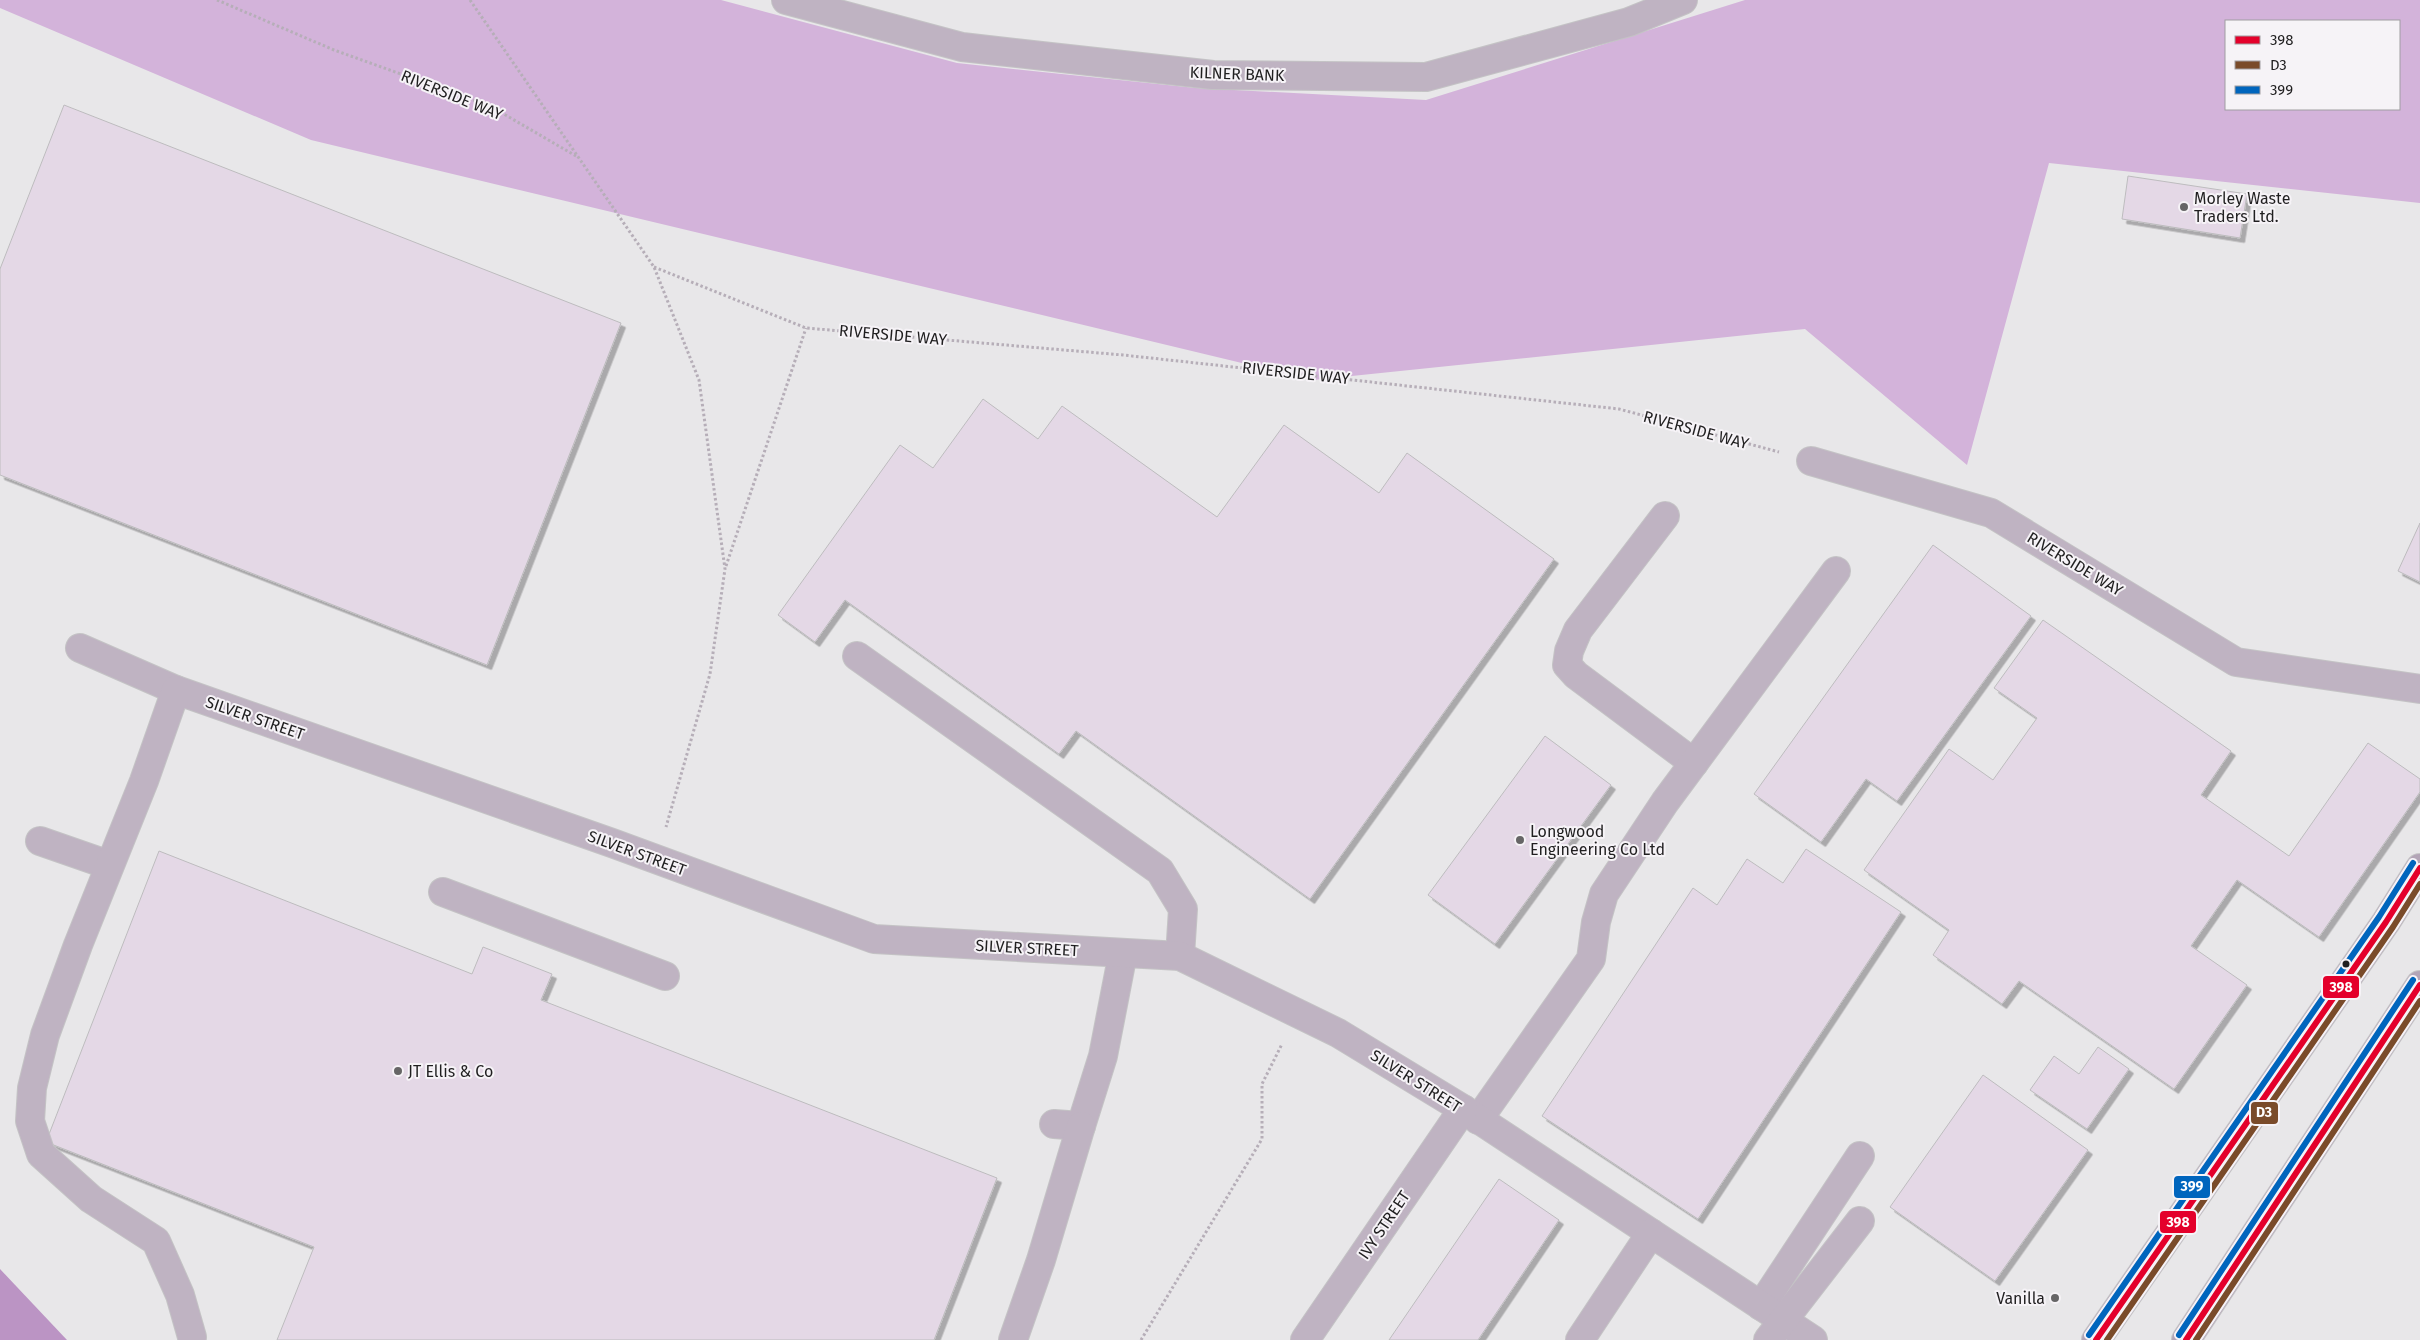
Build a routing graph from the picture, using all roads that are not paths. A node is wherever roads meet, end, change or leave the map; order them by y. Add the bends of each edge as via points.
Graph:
1 (786, 0) edge
2 (1683, 0) edge
3 (1811, 461) road end
4 (1665, 516) dead end
5 (1836, 571) dead end
6 (80, 648) dead end
7 (857, 656) dead end
8 (2420, 689) edge
9 (176, 690) junction
10 (1694, 763) junction
11 (40, 841) dead end
12 (109, 865) junction
13 (2420, 868) edge
14 (443, 892) dead end
15 (1123, 953) junction
16 (1180, 956) junction
17 (665, 976) dead end
18 (2420, 985) edge
19 (1470, 1115) junction
20 (1054, 1124) dead end
21 (1081, 1126) junction
22 (1860, 1156) dead end
23 (1860, 1221) dead end
24 (1651, 1234) junction
25 (1770, 1322) edge
26 (192, 1337) dead end
27 (1014, 1340) edge
28 (1306, 1340) edge
29 (1580, 1340) edge
30 (1812, 1340) edge
31 (2096, 1340) edge
32 (2186, 1340) edge

1 - 2 street, KILNER BANK via 962,47 1213,75 1417,77 1629,22
3 - 8 street, RIVERSIDE WAY via 1991,513 2236,662
4 - 10 street via 1578,630 1567,664 1576,675
5 - 10 street, IVY STREET
6 - 9 street, SILVER STREET
7 - 16 street via 1160,872 1183,909
9 - 12 street via 144,781
9 - 15 street, SILVER STREET via 874,939
10 - 19 street, IVY STREET via 1604,894 1591,960
11 - 12 street
12 - 26 street via 45,1035 32,1088 30,1121 41,1154 91,1199 156,1241 180,1296
13 - 31 highway via 2386,922
14 - 17 street
15 - 16 street, SILVER STREET
15 - 21 street via 1103,1056
16 - 19 street, SILVER STREET via 1338,1033
18 - 32 highway
19 - 24 street, SILVER STREET
19 - 28 street, IVY STREET
20 - 21 street
21 - 27 street via 1042,1260
22 - 25 street
23 - 25 street
24 - 25 street, SILVER STREET
24 - 29 street
25 - 30 street, SILVER STREET

